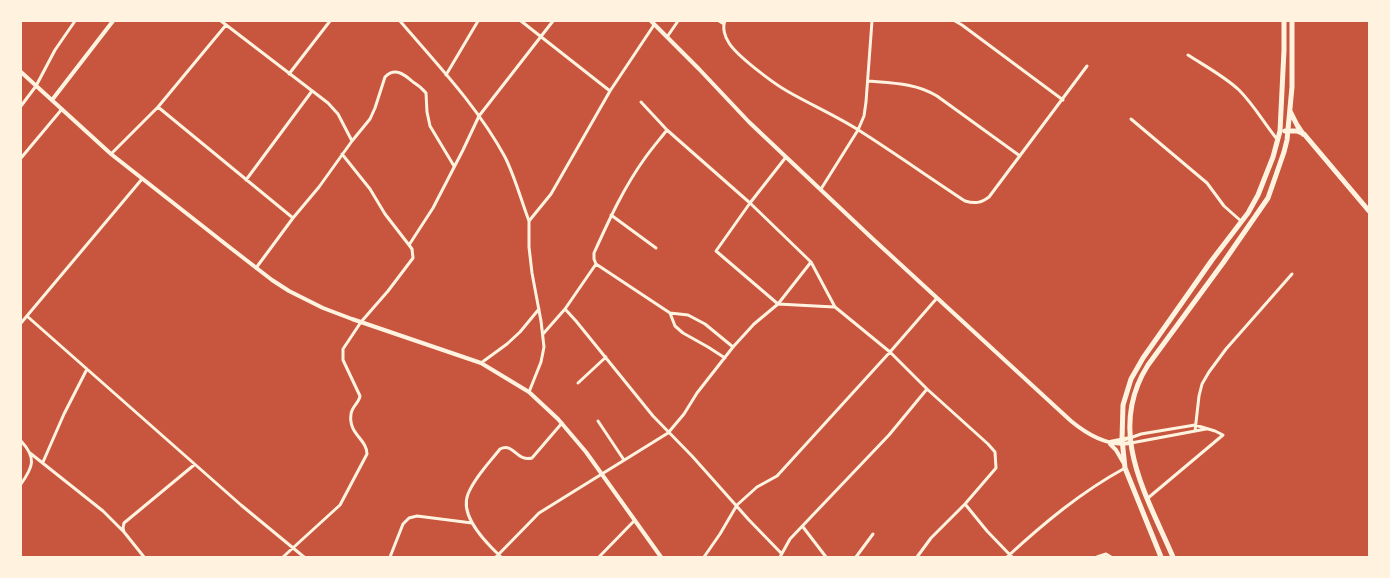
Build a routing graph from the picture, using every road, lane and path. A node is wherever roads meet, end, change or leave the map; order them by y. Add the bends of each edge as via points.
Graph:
1 (75, 21) edge
2 (113, 21) edge
3 (222, 21) edge
4 (330, 21) edge
5 (400, 21) edge
6 (478, 21) edge
7 (520, 21) edge
8 (553, 21) edge
9 (678, 21) edge
10 (719, 21) edge
11 (872, 21) edge
12 (955, 21) edge
13 (1284, 21) edge
14 (1292, 21) edge
15 (652, 23) edge
16 (724, 23) edge
17 (226, 25) junction
18 (541, 36) junction
19 (667, 38) junction
20 (1188, 55) dead end
21 (1087, 66) dead end
22 (21, 72) edge
23 (289, 74) junction
24 (446, 75) junction
25 (868, 81) junction
26 (36, 86) junction
27 (312, 91) junction
28 (610, 92) junction
29 (52, 100) junction
30 (1063, 100) junction
31 (641, 102) dead end
32 (21, 106) edge
33 (158, 106) junction
34 (62, 110) junction
35 (1290, 111) junction
36 (479, 116) junction
37 (1131, 119) dead end
38 (667, 130) junction
39 (858, 130) junction
40 (1288, 130) junction
41 (1280, 131) junction
42 (1304, 134) junction
43 (1308, 139) junction
44 (352, 141) junction
45 (1278, 141) junction
46 (1286, 143) junction
47 (111, 154) junction
48 (342, 154) junction
49 (1020, 156) junction
50 (786, 157) junction
51 (21, 158) edge
52 (454, 166) junction
53 (142, 179) junction
54 (246, 180) junction
55 (821, 190) junction
56 (750, 203) junction
57 (1369, 211) edge
58 (611, 215) junction
59 (293, 218) junction
60 (529, 221) junction
61 (1241, 221) junction
62 (409, 245) junction
63 (656, 248) dead end
64 (811, 262) junction
65 (596, 264) junction
66 (256, 268) junction
67 (1292, 274) dead end
68 (937, 298) junction
69 (778, 304) junction
70 (835, 307) junction
71 (539, 309) junction
72 (566, 309) junction
73 (670, 313) junction
74 (28, 317) junction
75 (361, 322) junction
76 (21, 324) edge
77 (542, 334) junction
78 (733, 347) junction
79 (890, 352) junction
80 (606, 357) junction
81 (725, 358) junction
82 (481, 363) junction
83 (87, 369) junction
84 (578, 383) dead end
85 (927, 389) junction
86 (529, 392) junction
87 (598, 421) dead end
88 (562, 423) junction
89 (1195, 425) junction
90 (1207, 428) junction
91 (1194, 432) junction
92 (668, 433) junction
93 (21, 441) edge
94 (1130, 441) junction
95 (1108, 442) junction
96 (1122, 442) junction
97 (30, 453) junction
98 (624, 460) junction
99 (43, 462) junction
100 (194, 464) junction
101 (1125, 465) junction
102 (602, 474) junction
103 (21, 484) edge
104 (1148, 498) junction
105 (965, 504) junction
106 (737, 505) junction
107 (635, 519) junction
108 (472, 523) junction
109 (802, 527) junction
110 (124, 532) junction
111 (873, 534) dead end
112 (292, 548) junction
113 (780, 555) edge
114 (498, 556) edge
115 (1010, 556) edge
116 (144, 557) edge
117 (283, 557) edge
118 (304, 557) edge
119 (390, 557) edge
120 (599, 557) edge
121 (662, 557) edge
122 (704, 557) edge
123 (826, 557) edge
124 (856, 557) edge
125 (917, 557) edge
126 (1097, 557) edge
127 (1111, 557) edge
128 (1161, 557) edge
129 (1173, 557) edge

1 - 26 street
2 - 29 street
3 - 17 street
4 - 23 street
5 - 24 street
6 - 24 street
7 - 18 street
8 - 18 street
9 - 19 street
10 - 16 street
11 - 25 street
12 - 30 street
13 - 41 main road
14 - 35 main road
15 - 19 street
15 - 28 street
16 - 39 street via 729,44 746,61 774,83
17 - 23 street
17 - 33 street
18 - 28 street
18 - 36 street
19 - 50 street
20 - 45 street via 1239,91
21 - 30 street
22 - 26 street
23 - 27 street
24 - 36 street
25 - 39 street via 865,109
25 - 49 street via 907,84 927,90
26 - 29 street
26 - 32 street
27 - 44 street via 338,114
27 - 54 street
28 - 60 street via 551,194
29 - 34 street
30 - 49 street
31 - 38 street
33 - 47 street
33 - 54 street
34 - 47 street
34 - 51 street
35 - 40 main road
35 - 42 main road
36 - 52 street
36 - 60 street via 506,159
37 - 61 street via 1207,183 1224,206
38 - 56 street
38 - 58 street via 637,170
39 - 49 street via 971,203 989,197
39 - 55 street
40 - 41 main road
40 - 42 main road
40 - 46 main road
41 - 45 main road
42 - 43 main road
43 - 46 main road via 1297,134
43 - 57 main road
44 - 48 street
44 - 52 street via 376,108 385,77 399,72 426,93 430,126
45 - 61 main road via 1258,195
46 - 94 main road via 1264,203 1142,373 1131,404
47 - 53 street
48 - 59 street
48 - 62 street
50 - 55 street
50 - 56 street
52 - 62 street
53 - 66 street
53 - 74 street
54 - 59 street
55 - 68 street
56 - 64 street
56 - 69 street via 716,252
58 - 63 street
58 - 65 street via 594,253
59 - 66 street
60 - 71 street via 529,247
61 - 96 main road via 1136,369 1122,405
62 - 75 street via 413,253 411,261
64 - 69 street
64 - 70 street
65 - 72 street
65 - 73 street
66 - 75 street via 306,300
67 - 89 street via 1209,372 1201,389
68 - 79 street
68 - 95 street via 1072,421
69 - 70 street
69 - 78 street
70 - 79 street
71 - 77 street
71 - 82 street via 520,332
72 - 77 street
72 - 80 street
73 - 78 street via 694,318
73 - 81 street via 675,326 683,333
74 - 76 street
74 - 83 street
75 - 82 street
75 - 112 street via 342,354 360,396 352,408 350,421 367,454 340,505
77 - 86 street via 544,347
78 - 81 street
79 - 85 street
79 - 106 street via 777,476 757,487
80 - 84 street
80 - 92 street
81 - 92 street
82 - 86 street
83 - 99 street
83 - 100 street
85 - 105 street via 995,452 996,468
85 - 109 street via 889,435
86 - 88 street
87 - 98 street
88 - 102 street
88 - 108 street via 532,458 522,458 508,447 500,449 468,494 466,503
89 - 90 street
89 - 91 street
89 - 94 street via 1141,434
90 - 91 street
90 - 104 street via 1223,435
91 - 94 street
92 - 98 street
92 - 106 street
93 - 97 street
94 - 96 street
94 - 104 main road via 1134,462
95 - 96 street
95 - 101 street
96 - 101 main road
97 - 99 street
97 - 103 street via 31,468
98 - 102 street
99 - 110 street
100 - 110 street via 127,521 123,526
100 - 112 street
101 - 115 street via 1062,509
101 - 128 main road
102 - 107 street
102 - 114 street via 539,513
104 - 129 main road
105 - 115 street
105 - 125 street
106 - 113 street
106 - 122 street
107 - 120 street
107 - 121 street
108 - 114 street
108 - 119 street via 417,516 409,518 403,524
109 - 113 street
109 - 123 street
110 - 116 street
111 - 124 street
112 - 117 street
112 - 118 street
126 - 127 street via 1106,554

